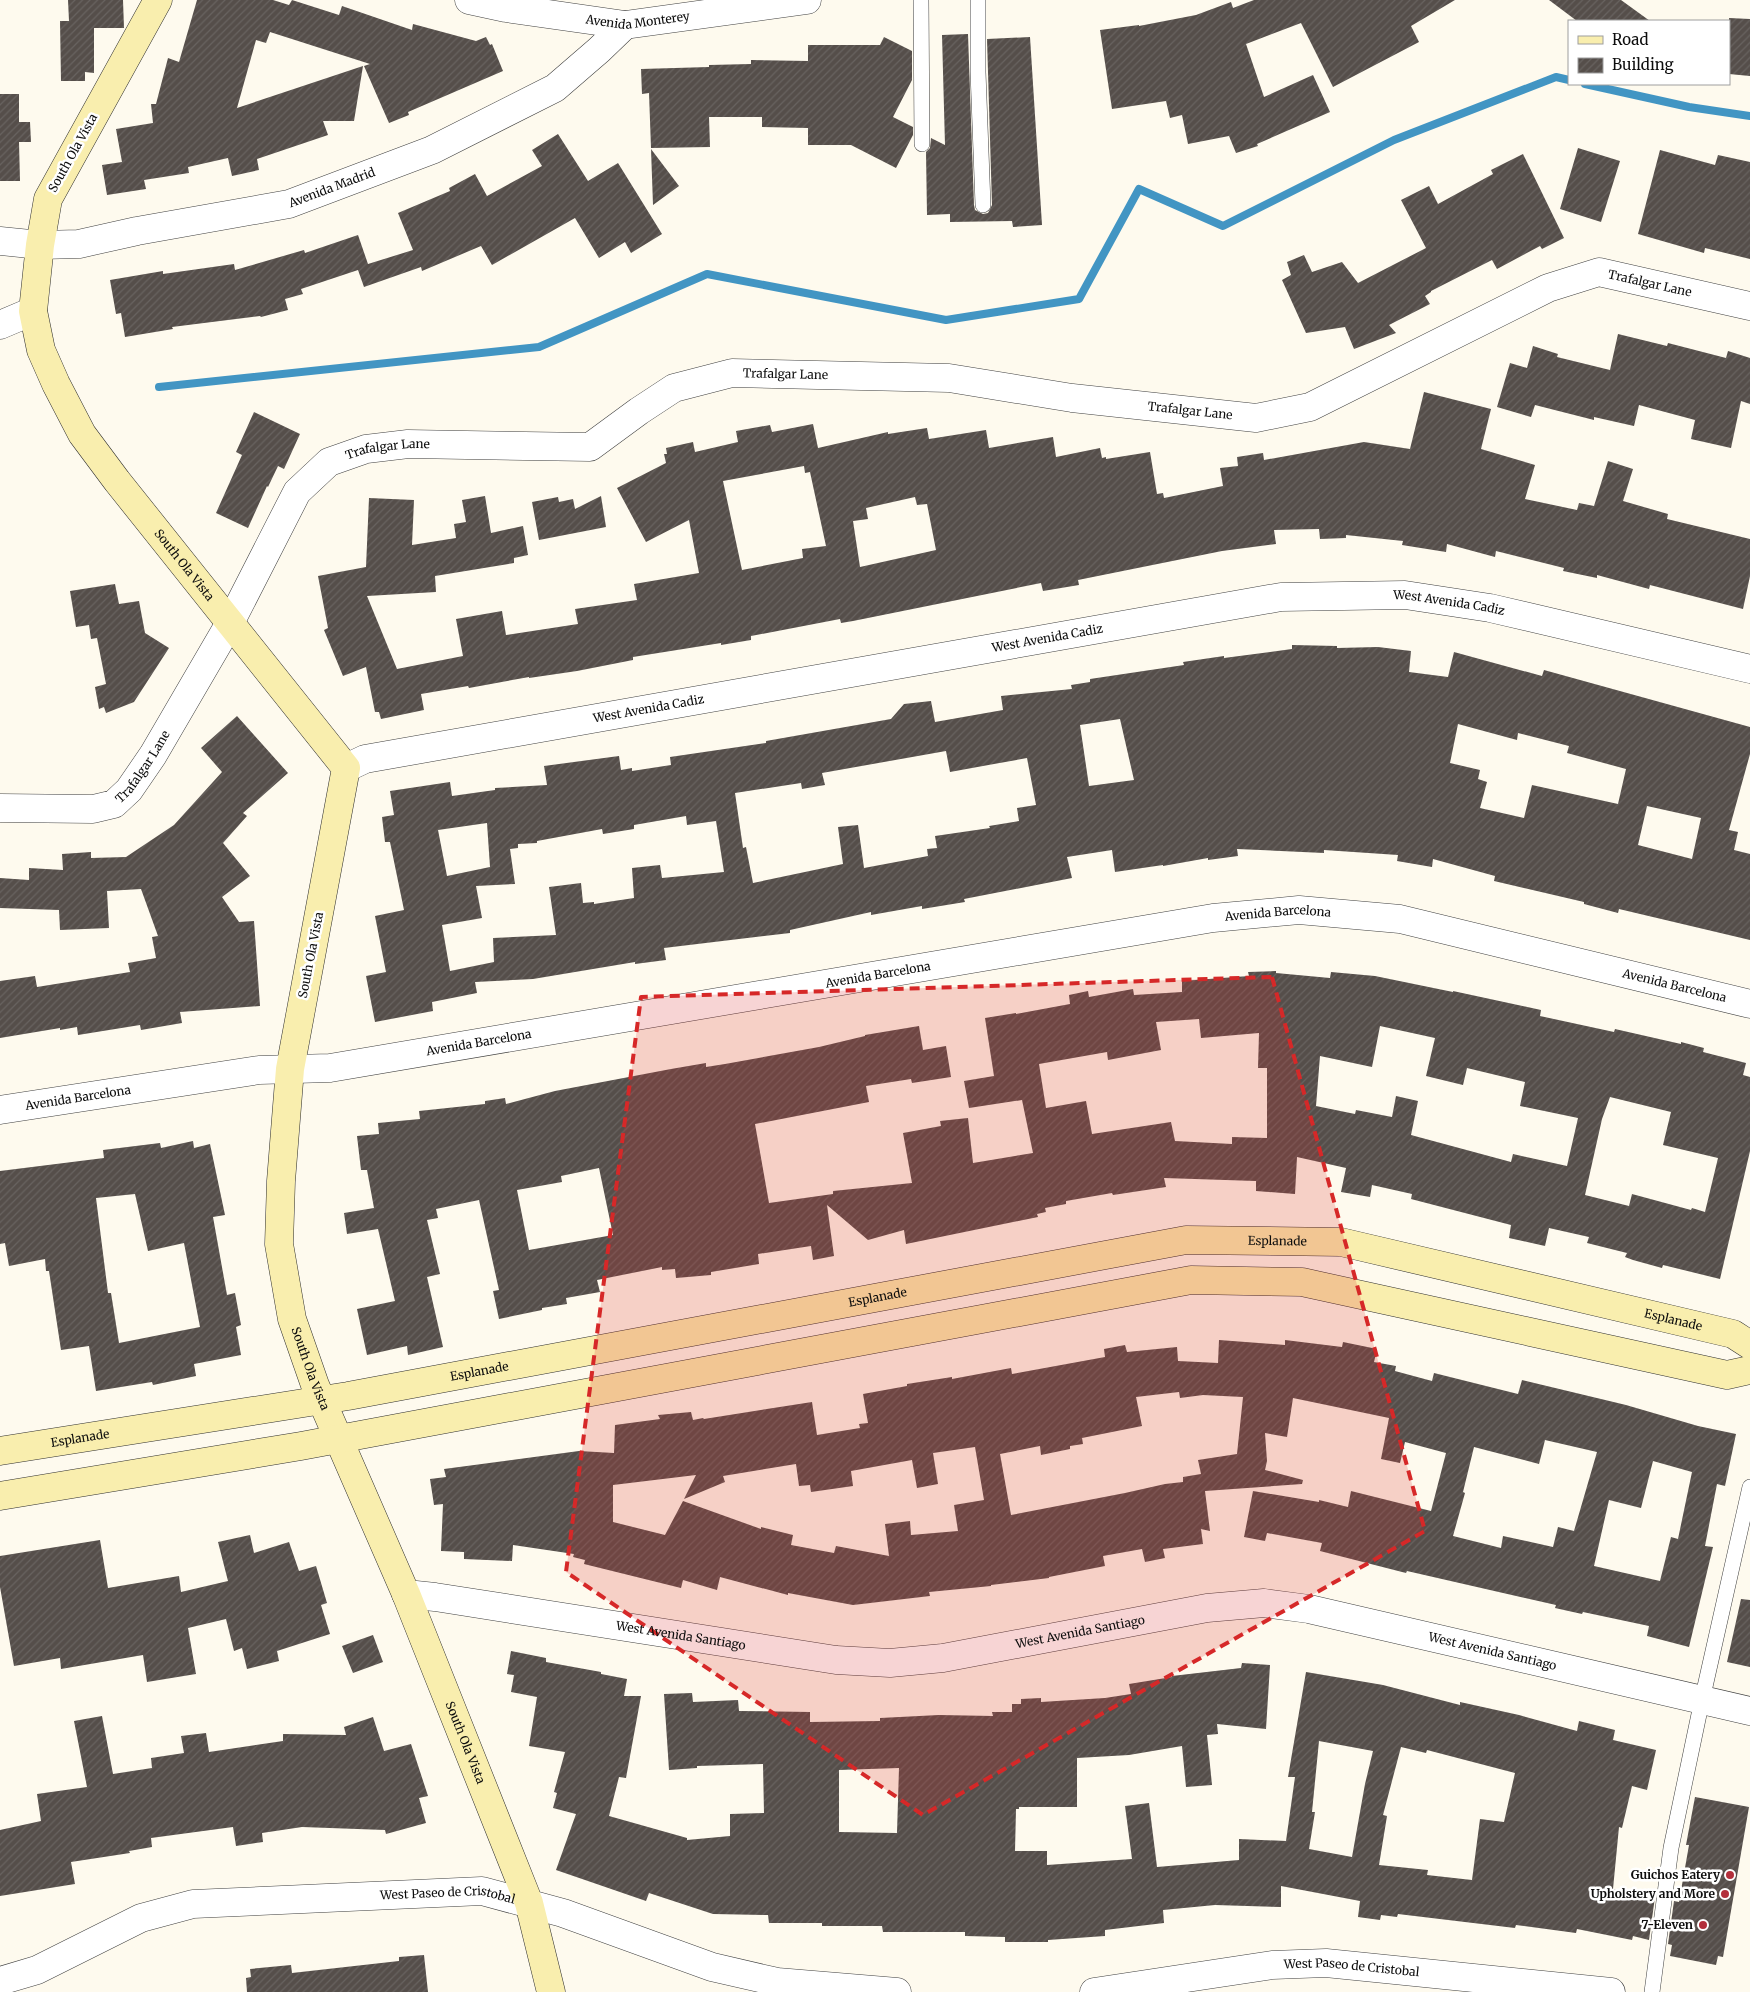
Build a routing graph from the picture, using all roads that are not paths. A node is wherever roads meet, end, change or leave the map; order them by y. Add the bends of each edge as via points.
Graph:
1 (158, 0) edge
2 (469, 0) edge
3 (807, 0) edge
4 (921, 0) edge
5 (978, 0) edge
6 (625, 25) junction
7 (922, 144) dead end
8 (983, 205) dead end
9 (0, 241) edge
10 (40, 245) junction
11 (1750, 306) edge
12 (33, 311) junction
13 (0, 325) edge
14 (230, 623) junction
15 (1750, 669) edge
16 (346, 768) junction
17 (0, 808) edge
18 (1750, 1004) edge
19 (290, 1069) junction
20 (0, 1110) edge
21 (1186, 1240) junction
22 (1190, 1280) junction
23 (695, 1330) junction
24 (1750, 1345) edge
25 (1750, 1370) edge
26 (702, 1371) junction
27 (322, 1400) junction
28 (339, 1439) junction
29 (0, 1451) edge
30 (1750, 1487) edge
31 (0, 1496) edge
32 (406, 1594) junction
33 (1702, 1700) junction
34 (1750, 1711) edge
35 (529, 1903) junction
36 (0, 1981) edge
37 (551, 1992) edge
38 (897, 1992) edge
39 (1094, 1992) edge
40 (1611, 1992) edge
41 (1652, 1992) edge

1 - 10 street, South Ola Vista via 48,199
2 - 6 street, Avenida Monterey
3 - 6 street, Avenida Monterey
4 - 7 lane
5 - 8 lane
6 - 10 street, Avenida Madrid via 555,88 432,150 298,201 79,244
9 - 10 street, Avenida Madrid
10 - 12 street, South Ola Vista
11 - 14 street, Trafalgar Lane via 1599,272 1548,288 1310,407 1256,418 1072,398 949,378 732,373 674,388 590,447 408,444 366,449 329,462 297,492
12 - 13 street
12 - 14 street, South Ola Vista via 41,350 82,434
14 - 16 street, South Ola Vista
14 - 17 street, Trafalgar Lane via 153,755 129,790 114,804 93,809
15 - 16 street, West Avenida Cadiz via 1490,608 1405,595 1281,597 365,759
16 - 19 street, South Ola Vista
18 - 19 street, Avenida Barcelona via 1400,919 1299,910 1213,918 330,1068
19 - 20 street, Avenida Barcelona via 259,1070
19 - 27 street, South Ola Vista via 279,1244 292,1319
21 - 22 street
21 - 23 street, Esplanade
21 - 24 street, Esplanade via 1341,1242 1733,1334
22 - 25 street via 1302,1282 1726,1375
22 - 26 street
23 - 26 street
23 - 27 street, Esplanade
26 - 28 street
27 - 28 street, South Ola Vista
27 - 29 street, Esplanade
28 - 31 street
28 - 32 street, South Ola Vista
30 - 33 lane
32 - 33 street, West Avenida Santiago via 836,1660 890,1663 944,1658 1207,1608 1264,1603 1309,1609
32 - 35 street, South Ola Vista
33 - 34 street, West Avenida Santiago
33 - 41 lane via 1671,1848
35 - 36 street, West Paseo de Cristobal via 482,1891 193,1904 141,1918 37,1970
35 - 37 street, South Ola Vista
35 - 38 street, West Paseo de Cristobal via 712,1967 777,1982
39 - 40 street, West Paseo de Cristobal via 1272,1965 1326,1963

